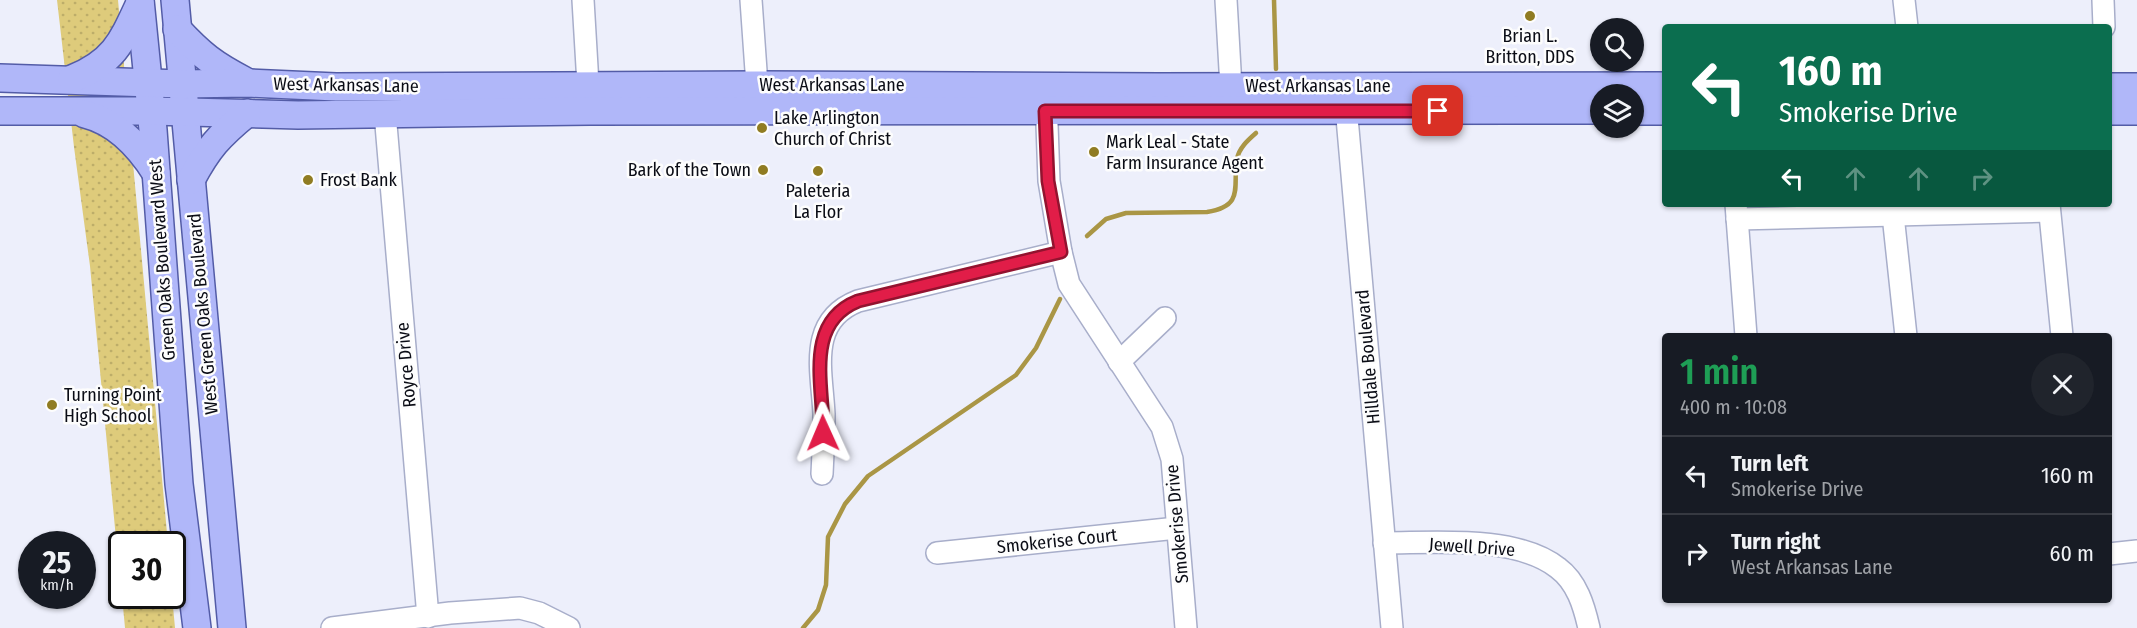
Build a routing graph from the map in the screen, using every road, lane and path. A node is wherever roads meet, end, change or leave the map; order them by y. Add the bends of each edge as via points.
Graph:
1 (175, 0) edge
2 (582, 0) edge
3 (752, 0) edge
4 (1226, 0) edge
5 (1904, 0) edge
6 (2103, 0) edge
7 (140, 2) edge
8 (1907, 24) edge
9 (2104, 24) edge
10 (177, 29) junction
11 (0, 78) edge
12 (72, 79) junction
13 (148, 82) junction
14 (248, 83) junction
15 (182, 84) junction
16 (757, 85) junction
17 (1662, 86) edge
18 (1231, 87) junction
19 (2112, 87) edge
20 (2137, 87) edge
21 (589, 98) junction
22 (1345, 98) junction
23 (486, 99) junction
24 (1046, 99) junction
25 (1590, 110) edge
26 (0, 111) edge
27 (75, 111) junction
28 (151, 111) junction
29 (768, 111) junction
30 (1644, 111) edge
31 (1662, 111) edge
32 (2112, 111) edge
33 (2137, 111) edge
34 (185, 112) junction
35 (247, 113) junction
36 (385, 113) junction
37 (156, 173) junction
38 (191, 180) junction
39 (2049, 207) edge
40 (1736, 212) edge
41 (1893, 215) junction
42 (1061, 252) junction
43 (1165, 318) dead end
44 (1746, 333) edge
45 (1906, 333) edge
46 (2062, 333) edge
47 (1119, 362) junction
48 (822, 474) dead end
49 (183, 516) junction
50 (1177, 528) junction
51 (1384, 543) junction
52 (2137, 551) edge
53 (937, 553) dead end
54 (2112, 554) edge
55 (428, 617) junction
56 (197, 628) edge
57 (220, 628) edge
58 (232, 628) edge
59 (332, 628) edge
60 (569, 628) edge
61 (1186, 628) edge
62 (1392, 628) edge
63 (1588, 628) edge

1 - 10 main road, West Green Oaks Boulevard
2 - 21 street
3 - 16 street
4 - 18 street
5 - 8 street
6 - 9 street
7 - 12 main road via 120,44 109,57
7 - 13 main road, Green Oaks Boulevard West
10 - 14 main road via 216,66
10 - 15 main road, West Green Oaks Boulevard
11 - 12 main road, West Arkansas Lane
12 - 13 main road, West Arkansas Lane
13 - 15 main road, West Arkansas Lane
13 - 28 main road, Green Oaks Boulevard West
14 - 15 main road, West Arkansas Lane
14 - 23 main road, West Arkansas Lane
15 - 34 main road, West Green Oaks Boulevard
16 - 21 main road, West Arkansas Lane
16 - 24 main road, West Arkansas Lane
16 - 29 street
17 - 22 main road, West Arkansas Lane
18 - 22 main road, West Arkansas Lane
18 - 24 main road, West Arkansas Lane
19 - 20 main road
21 - 23 main road, West Arkansas Lane
21 - 29 main road, West Arkansas Lane
22 - 24 main road, West Arkansas Lane
22 - 25 main road, West Arkansas Lane
22 - 51 street, Hilldale Boulevard
23 - 36 main road, West Arkansas Lane
24 - 29 main road, West Arkansas Lane
24 - 42 street, Smokerise Drive via 1048,181
26 - 27 main road, West Arkansas Lane
27 - 28 main road, West Arkansas Lane
27 - 37 main road via 122,133
28 - 34 main road, West Arkansas Lane
28 - 37 main road, Green Oaks Boulevard West
30 - 31 main road
32 - 33 main road
34 - 35 main road, West Arkansas Lane
34 - 38 main road, West Green Oaks Boulevard
35 - 36 main road, West Arkansas Lane
35 - 38 main road via 204,154
36 - 55 street, Royce Drive
37 - 49 main road, Green Oaks Boulevard West
38 - 58 main road, West Green Oaks Boulevard
39 - 41 street
39 - 46 street
40 - 41 street
40 - 44 street
41 - 45 street
42 - 47 street, Smokerise Drive via 1070,284
42 - 48 street via 858,301 830,320 821,342
43 - 47 street
47 - 50 street, Smokerise Drive via 1162,427 1172,459
49 - 56 main road, Green Oaks Boulevard West
49 - 57 main road via 199,524 205,537
50 - 53 street, Smokerise Court
50 - 61 street, Smokerise Drive
51 - 62 street, Hilldale Boulevard
51 - 63 street, Jewell Drive via 1480,544 1519,549 1540,557 1559,569 1574,586
52 - 54 street
55 - 59 street
55 - 60 street via 520,608

